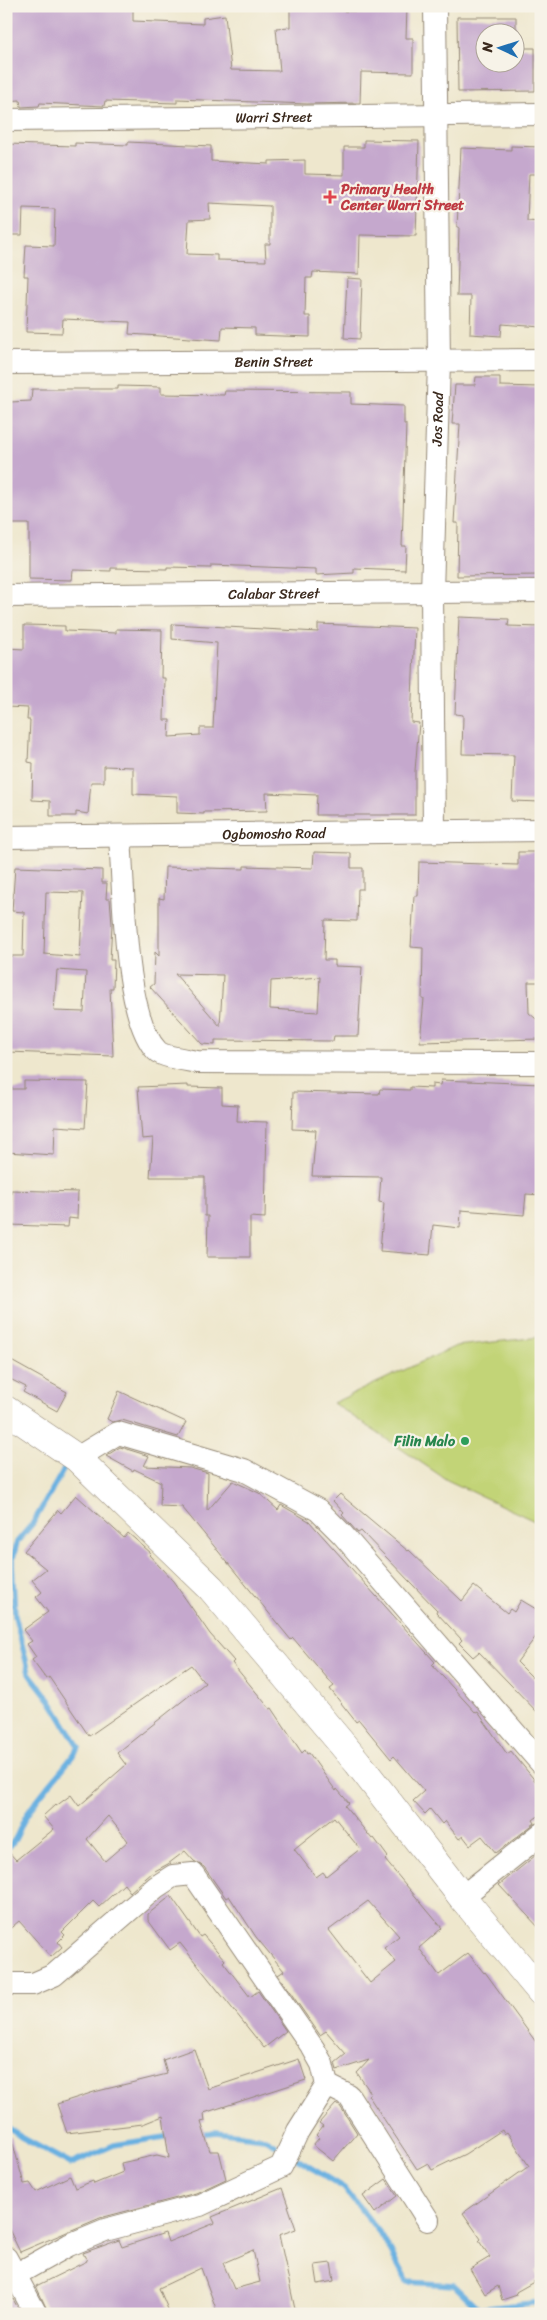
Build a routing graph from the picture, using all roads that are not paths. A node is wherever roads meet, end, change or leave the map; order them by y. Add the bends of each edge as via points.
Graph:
1 (435, 6) edge
2 (435, 114) junction
3 (541, 114) edge
4 (6, 120) edge
5 (541, 360) edge
6 (439, 362) junction
7 (6, 363) edge
8 (541, 591) edge
9 (432, 592) junction
10 (6, 596) edge
11 (541, 830) edge
12 (434, 831) junction
13 (6, 837) edge
14 (120, 837) junction
15 (541, 1063) edge
16 (6, 1410) edge
17 (77, 1458) junction
18 (541, 1763) edge
19 (541, 1834) edge
20 (462, 1897) junction
21 (6, 1984) edge
22 (541, 1992) edge
23 (327, 2084) junction
24 (428, 2220) dead end
25 (10, 2271) edge
26 (36, 2314) edge

1 - 2 street, Jos Road
2 - 3 street, Warri Street
2 - 4 street, Warri Street
2 - 6 street, Jos Road
5 - 6 street, Benin Street
6 - 7 street, Benin Street
6 - 9 street, Jos Road
8 - 9 street, Calabar Street
9 - 10 street, Calabar Street
9 - 12 street, Jos Road
11 - 12 street, Ogbomosho Road
12 - 14 street, Ogbomosho Road
13 - 14 street, Ogbomosho Road
14 - 15 street via 130,972 136,1008 148,1040 159,1053 197,1062
16 - 17 street
17 - 18 street via 118,1432 244,1470 318,1510
17 - 20 street via 211,1588 358,1763
19 - 20 street
20 - 22 street
21 - 23 street via 33,1984 54,1975 156,1887 173,1876 192,1874 313,2048 322,2064
23 - 24 street via 349,2096
23 - 25 street via 281,2167 200,2205 105,2230
25 - 26 street

